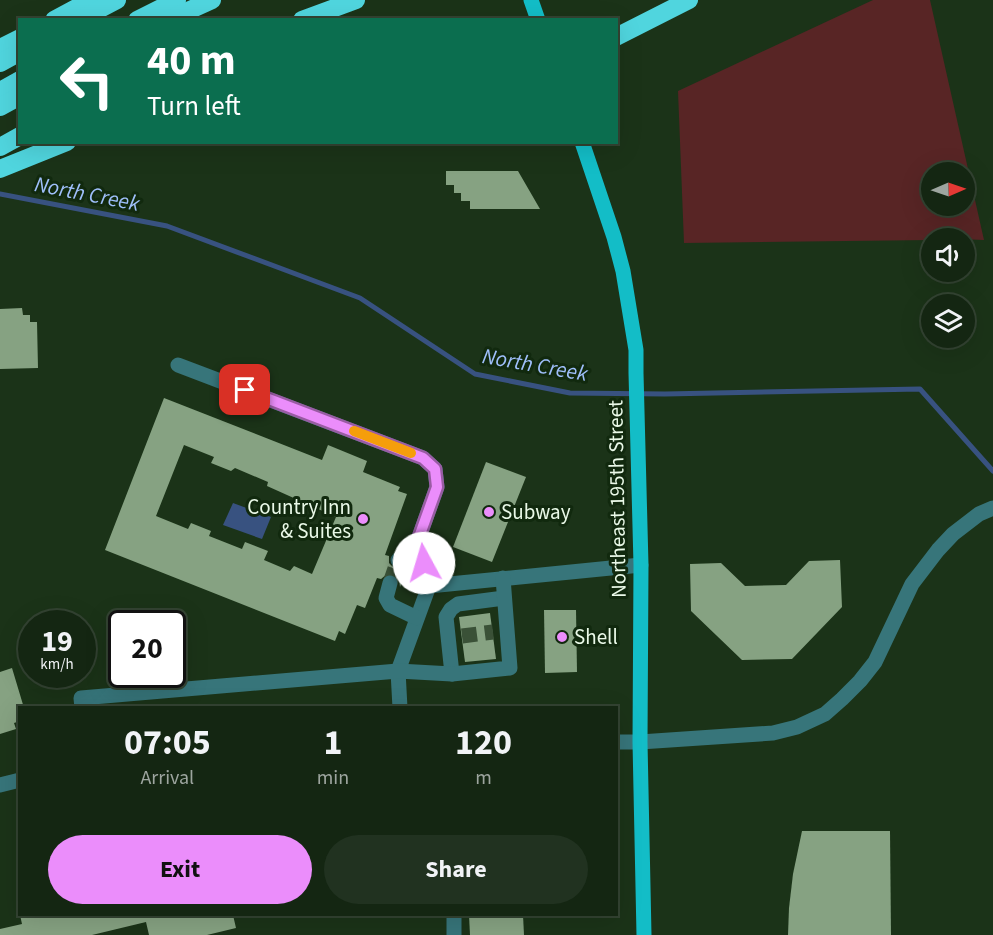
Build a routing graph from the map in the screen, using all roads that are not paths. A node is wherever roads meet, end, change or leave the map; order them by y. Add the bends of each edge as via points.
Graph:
1 (91, 0) edge
2 (117, 0) edge
3 (177, 0) edge
4 (212, 0) edge
5 (356, 0) edge
6 (531, 0) edge
7 (689, 0) edge
8 (58, 18) edge
9 (83, 18) edge
10 (141, 18) edge
11 (172, 18) edge
12 (307, 18) edge
13 (537, 18) edge
14 (618, 37) edge
15 (18, 39) edge
16 (0, 48) edge
17 (18, 53) edge
18 (0, 63) edge
19 (18, 81) edge
20 (0, 91) edge
21 (18, 97) edge
22 (0, 107) edge
23 (18, 137) edge
24 (62, 144) edge
25 (583, 144) edge
26 (0, 147) edge
27 (0, 169) edge
28 (178, 364) dead end
29 (993, 508) edge
30 (418, 540) junction
31 (398, 560) tunnel mouth
32 (641, 565) junction
33 (502, 578) junction
34 (390, 583) tunnel mouth
35 (429, 586) junction
36 (504, 598) junction
37 (417, 618) junction
38 (398, 671) junction
39 (452, 674) junction
40 (82, 706) edge
41 (400, 706) edge
42 (618, 742) edge
43 (640, 742) junction
44 (18, 780) edge
45 (0, 785) edge
46 (454, 916) edge
47 (454, 935) edge
48 (644, 935) edge

1 - 8 highway
2 - 9 highway
3 - 10 highway
4 - 11 highway
5 - 12 highway
6 - 13 main road
7 - 14 highway
15 - 16 highway
17 - 18 highway
19 - 20 highway
21 - 22 highway
23 - 26 highway
24 - 27 highway
25 - 32 main road, Northeast 195th Street via 623,271 636,350
28 - 30 street via 423,458 435,469 437,487
29 - 43 street via 979,514 938,550 912,584 874,662 825,714 773,734
30 - 31 street
30 - 35 street
32 - 33 street
32 - 43 main road, Northeast 195th Street
33 - 35 street
33 - 36 street
34 - 37 street via 386,598 390,605
35 - 37 street
36 - 39 street via 458,604 450,609 446,617 455,636
36 - 39 street via 500,631 510,668
37 - 38 street
38 - 39 street
38 - 40 street via 81,698
38 - 41 street
42 - 43 street
43 - 48 main road, Northeast 195th Street
44 - 45 street
46 - 47 street

